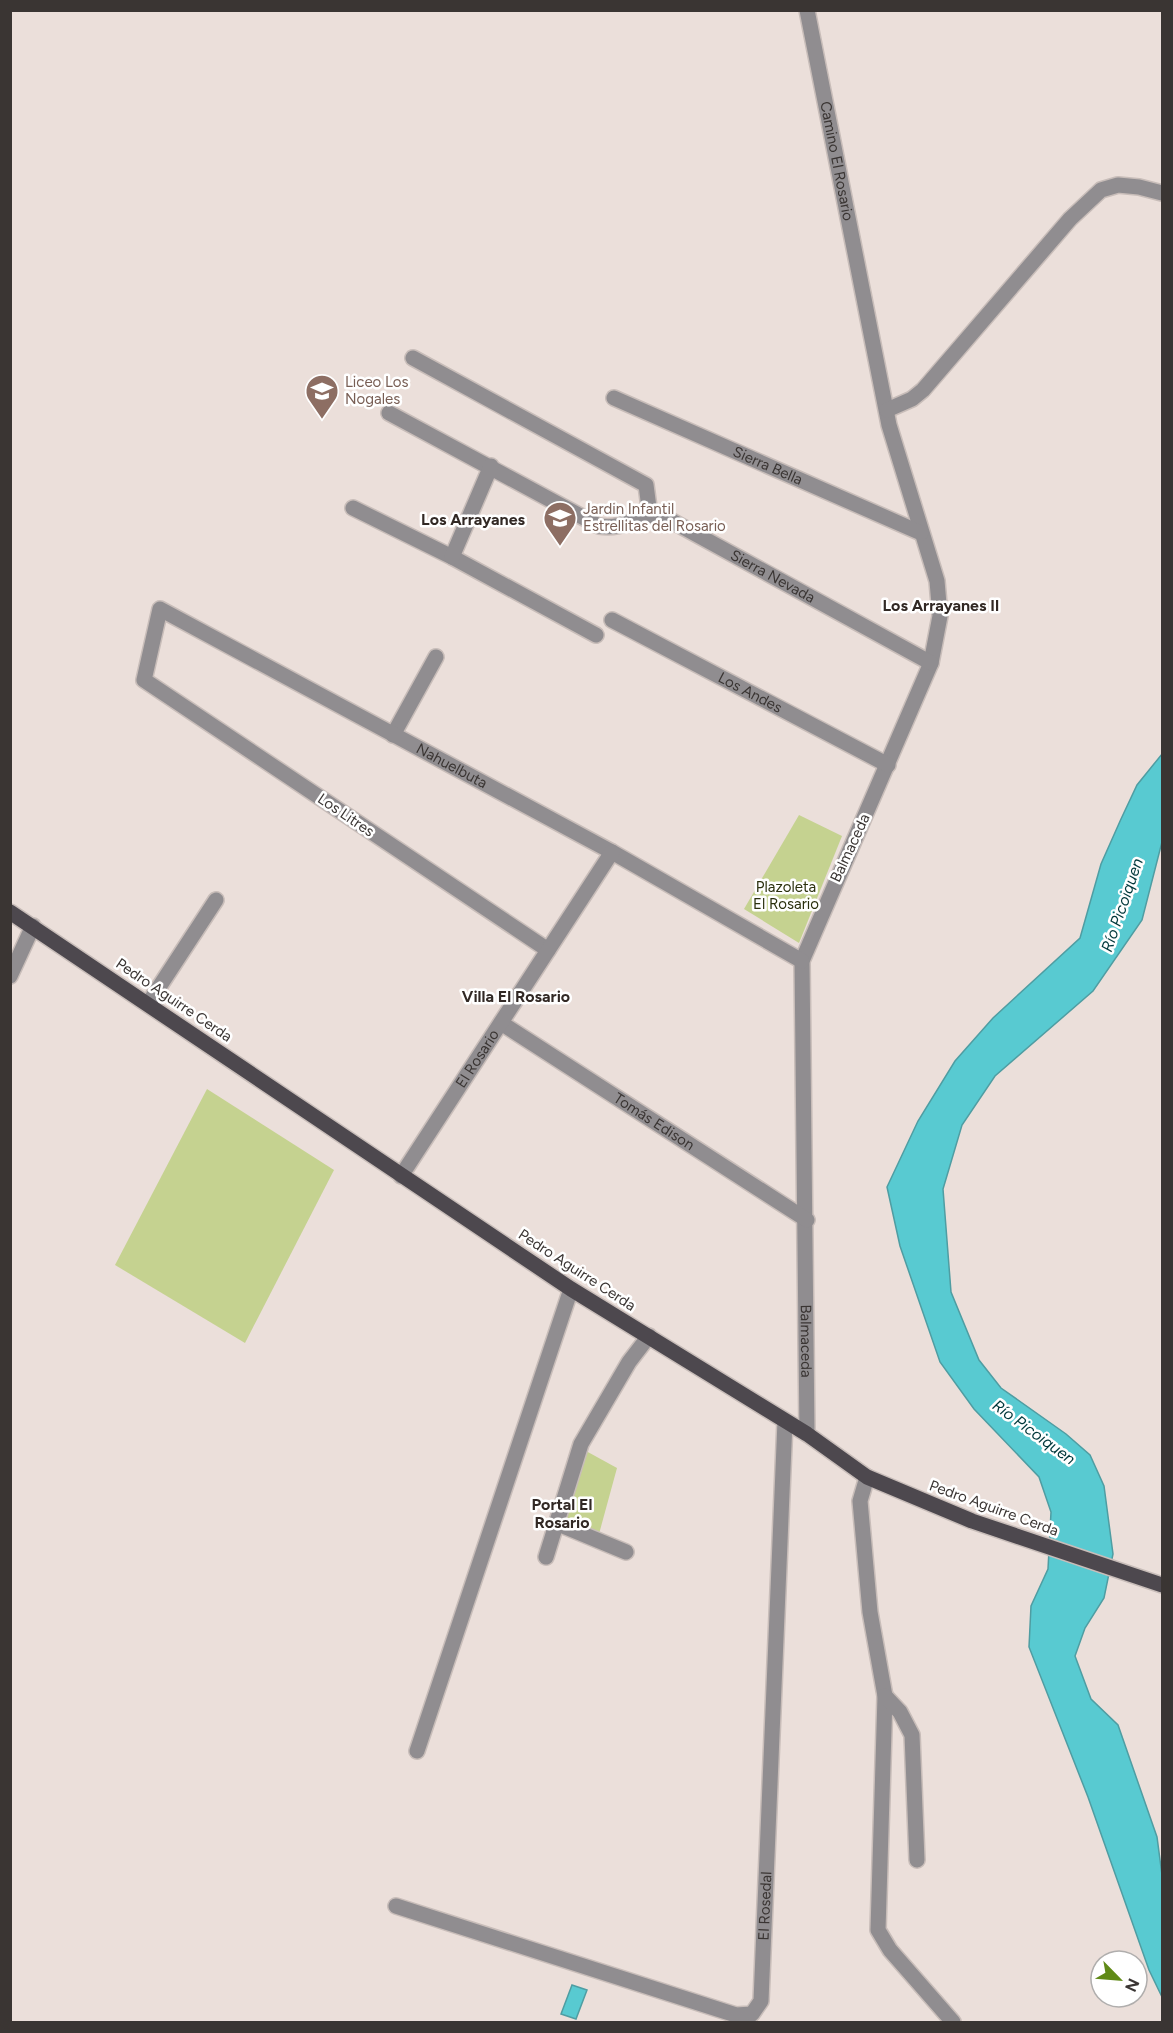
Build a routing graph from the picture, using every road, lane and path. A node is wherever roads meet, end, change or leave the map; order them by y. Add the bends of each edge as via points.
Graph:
1 (807, 10) edge
2 (1162, 193) edge
3 (869, 314) joint
4 (413, 358) dead end
5 (614, 398) dead end
6 (887, 410) junction
7 (389, 413) dead end
8 (491, 466) junction
9 (353, 508) dead end
10 (650, 515) junction
11 (921, 533) junction
12 (452, 557) junction
13 (612, 620) dead end
14 (596, 635) dead end
15 (436, 657) dead end
16 (931, 663) junction
17 (144, 680) joint
18 (393, 735) junction
19 (888, 765) junction
20 (612, 852) junction
21 (216, 900) dead end
22 (10, 912) edge
23 (33, 926) junction
24 (548, 950) junction
25 (802, 961) junction
26 (10, 976) edge
27 (148, 1005) junction
28 (501, 1023) junction
29 (401, 1176) junction
30 (807, 1220) junction
31 (571, 1289) junction
32 (649, 1336) junction
33 (785, 1421) junction
34 (807, 1434) junction
35 (867, 1477) junction
36 (555, 1523) junction
37 (626, 1552) dead end
38 (546, 1557) dead end
39 (1162, 1585) edge
40 (885, 1696) junction
41 (417, 1751) dead end
42 (917, 1860) dead end
43 (396, 1906) dead end
44 (953, 2022) edge

1 - 3 street, Camino El Rosario
2 - 6 street via 1118,185 1101,190 1070,219 931,382 912,399
3 - 6 street, Balmaceda
4 - 10 street via 646,485
5 - 11 street, Sierra Bella
6 - 11 street, Balmaceda
7 - 8 street
8 - 10 street via 599,526 614,528
8 - 12 street
9 - 12 street
10 - 16 street, Sierra Nevada via 659,514
11 - 16 street, Balmaceda via 937,581 940,616
12 - 14 street
13 - 19 street, Los Andes
15 - 18 street
16 - 19 street, Balmaceda
17 - 18 street, Nahuelbuta via 160,609
17 - 24 street, Los Litres
18 - 20 street, Nahuelbuta
19 - 25 street, Balmaceda
20 - 24 street, El Rosario
20 - 25 street, Nahuelbuta
21 - 27 street
22 - 23 main road, Pedro Aguirre Cerda
23 - 26 street
23 - 27 main road, Pedro Aguirre Cerda
24 - 28 street, El Rosario
25 - 30 street, Balmaceda
27 - 29 main road, Pedro Aguirre Cerda
28 - 29 street, El Rosario
28 - 30 street, Tomás Edison
29 - 31 main road, Pedro Aguirre Cerda
30 - 34 street, Balmaceda
31 - 32 main road, Pedro Aguirre Cerda
31 - 41 street
32 - 33 main road, Pedro Aguirre Cerda
32 - 36 street via 580,1444
33 - 34 main road, Pedro Aguirre Cerda
33 - 43 street, El Rosedal via 761,2001 752,2014 735,2014
34 - 35 main road, Pedro Aguirre Cerda
35 - 39 main road, Pedro Aguirre Cerda via 972,1521
35 - 40 street via 860,1501 870,1612
36 - 37 street
36 - 38 street
40 - 42 street via 900,1712 912,1735
40 - 44 street via 878,1930 890,1950

